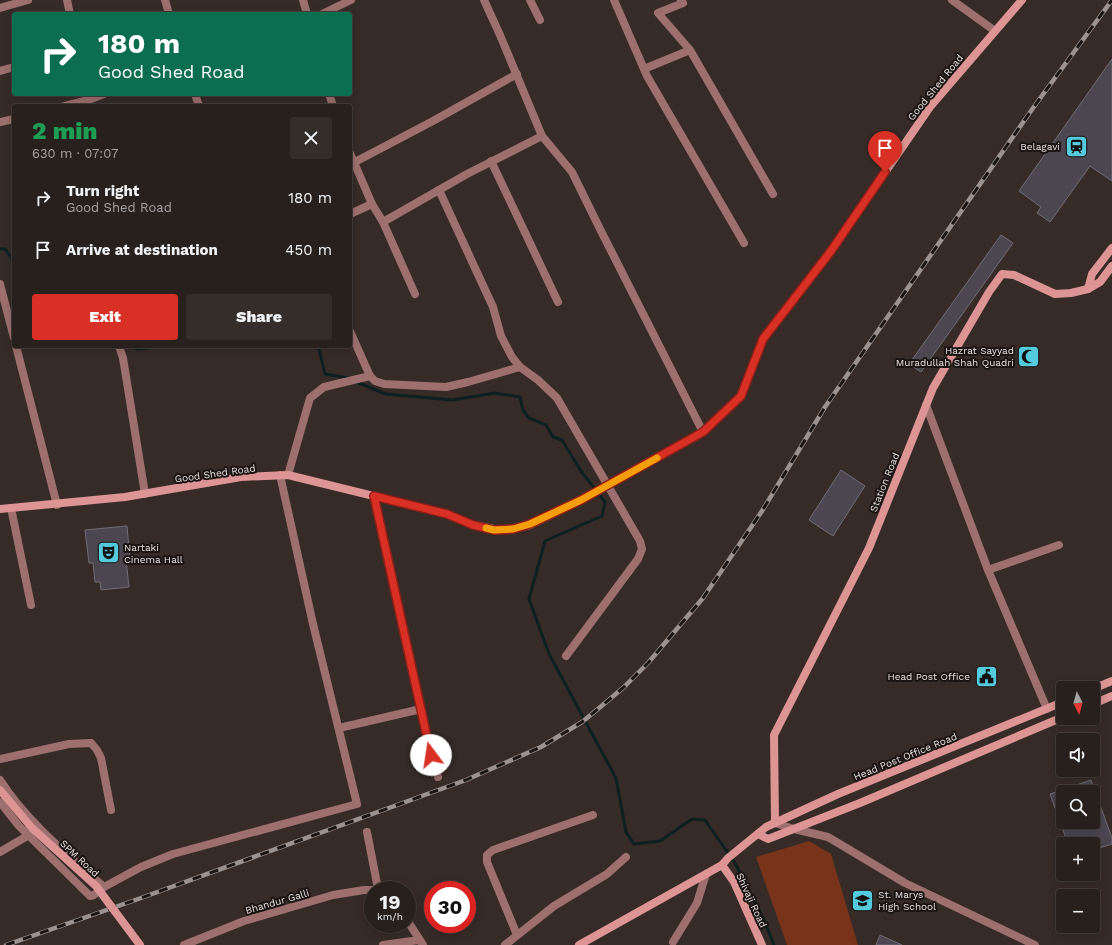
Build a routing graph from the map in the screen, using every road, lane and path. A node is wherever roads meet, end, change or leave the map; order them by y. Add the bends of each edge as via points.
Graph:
1 (28, 0) edge
2 (68, 0) edge
3 (165, 0) edge
4 (303, 0) edge
5 (351, 0) edge
6 (484, 0) edge
7 (530, 0) edge
8 (614, 0) edge
9 (682, 0) edge
10 (952, 0) edge
11 (1022, 0) edge
12 (0, 8) edge
13 (70, 12) edge
14 (168, 12) edge
15 (306, 12) edge
16 (326, 12) edge
17 (540, 20) dead end
18 (995, 31) junction
19 (690, 50) junction
20 (12, 68) edge
21 (644, 68) junction
22 (0, 71) edge
23 (517, 74) junction
24 (92, 100) edge
25 (73, 104) edge
26 (12, 119) edge
27 (0, 122) edge
28 (542, 136) junction
29 (352, 160) edge
30 (491, 161) junction
31 (353, 163) junction
32 (439, 190) junction
33 (773, 194) dead end
34 (372, 204) junction
35 (352, 213) edge
36 (383, 222) junction
37 (744, 243) dead end
38 (1112, 248) edge
39 (1112, 266) edge
40 (0, 284) edge
41 (1088, 288) junction
42 (415, 294) dead end
43 (558, 302) dead end
44 (12, 330) edge
45 (352, 336) edge
46 (17, 348) edge
47 (120, 348) edge
48 (520, 367) junction
49 (370, 376) junction
50 (926, 405) junction
51 (703, 432) junction
52 (284, 475) junction
53 (604, 488) junction
54 (145, 494) junction
55 (374, 496) junction
56 (57, 504) junction
57 (11, 508) junction
58 (0, 509) edge
59 (1059, 544) dead end
60 (988, 570) junction
61 (31, 605) dead end
62 (566, 656) dead end
63 (1112, 681) edge
64 (1100, 687) edge
65 (1112, 696) edge
66 (1100, 701) edge
67 (1056, 705) edge
68 (421, 709) junction
69 (1047, 709) junction
70 (1056, 720) edge
71 (339, 728) junction
72 (0, 759) edge
73 (438, 778) dead end
74 (0, 780) edge
75 (0, 790) edge
76 (0, 802) edge
77 (111, 810) dead end
78 (593, 815) dead end
79 (775, 823) junction
80 (794, 829) junction
81 (367, 832) dead end
82 (758, 834) junction
83 (29, 835) junction
84 (0, 852) edge
85 (626, 857) dead end
86 (725, 861) junction
87 (706, 874) junction
88 (377, 881) edge
89 (104, 887) junction
90 (364, 890) edge
91 (415, 933) edge
92 (517, 935) junction
93 (421, 942) edge
94 (671, 944) edge
95 (140, 945) edge
96 (184, 945) edge
97 (382, 945) edge
98 (505, 945) edge
99 (579, 945) edge
100 (762, 945) edge
101 (1035, 945) edge

1 - 12 street
2 - 13 street
3 - 14 street
4 - 15 street
5 - 16 street
6 - 23 street
7 - 17 street
8 - 21 street
9 - 19 street via 683,3 658,13
10 - 18 street
11 - 18 street, Good Shed Road
18 - 51 street, Good Shed Road via 930,107 831,251 763,339 741,396
19 - 21 street
19 - 33 street
20 - 22 street
21 - 37 street
23 - 28 street
23 - 31 street
24 - 25 street
26 - 27 street
28 - 30 street
28 - 51 street via 572,172
29 - 31 street
30 - 32 street
30 - 43 street
31 - 34 street
32 - 36 street
32 - 48 street via 493,308 502,336
34 - 35 street
34 - 36 street
36 - 42 street
38 - 41 street via 1092,274
39 - 41 street, Station Road via 1100,282
40 - 44 street
41 - 50 street, Station Road via 1055,294 1014,275 1002,274 933,388
45 - 49 street
46 - 56 street
47 - 54 street
48 - 49 street via 446,387 384,384
48 - 53 street via 557,398
49 - 52 street via 324,387 310,398
50 - 60 street
50 - 79 street, Station Road via 869,548 774,735
51 - 53 street, Good Shed Road
52 - 54 street, Good Shed Road via 241,477
52 - 55 street, Good Shed Road
52 - 71 street via 313,624
53 - 55 street, Good Shed Road via 530,524 513,529 494,530 473,525 447,514
53 - 62 street via 638,537 642,549 638,559
54 - 56 street, Good Shed Road
55 - 68 street
56 - 57 street, Good Shed Road
57 - 58 street, Good Shed Road
57 - 61 street
59 - 60 street
60 - 69 street
63 - 64 street
65 - 66 street
67 - 69 street, Head Post Office Road
68 - 71 street
68 - 73 street
69 - 79 street, Head Post Office Road via 838,794
70 - 80 street
71 - 89 street via 357,804 173,854 141,867
72 - 77 street via 69,744 91,744 101,758
74 - 89 street via 28,816
75 - 95 street, SPM Road, bridge via 32,828 96,886
76 - 83 street
78 - 92 street via 493,850 487,855 487,862
79 - 80 street
79 - 82 street, Head Post Office Road
80 - 82 street via 768,838
80 - 101 street via 828,837 905,883
81 - 88 street
82 - 86 street, Head Post Office Road
83 - 84 street
83 - 89 street via 87,894 94,895
85 - 92 street via 606,874 554,906
86 - 87 street, Head Post Office Road
86 - 100 street, Shivaji Road
87 - 94 street via 698,903
87 - 99 street, Head Post Office Road
90 - 96 street, Bhandur Galli via 333,895 244,921
91 - 93 street
92 - 98 street
93 - 97 street

